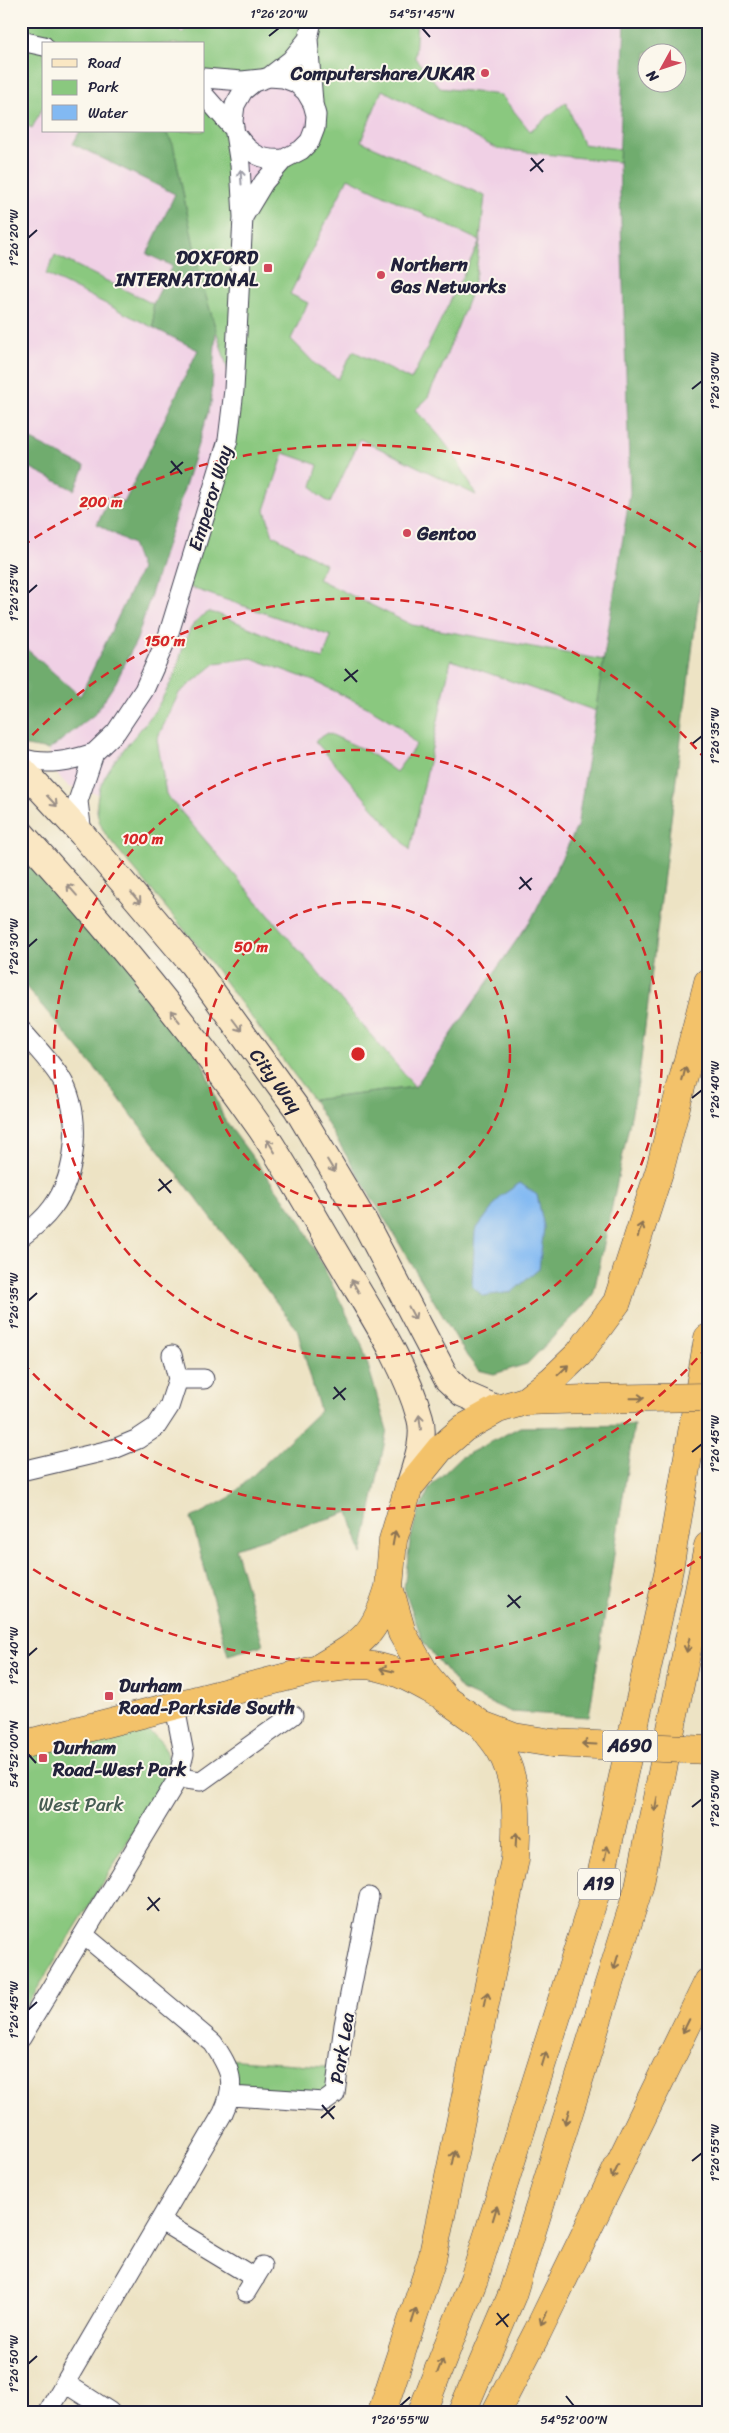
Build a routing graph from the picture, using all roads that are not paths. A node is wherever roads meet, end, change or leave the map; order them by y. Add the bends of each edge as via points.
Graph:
1 (310, 30) edge
2 (21, 41) edge
3 (42, 46) edge
4 (205, 78) edge
5 (266, 78) junction
6 (205, 96) edge
7 (313, 104) junction
8 (235, 133) junction
9 (284, 159) junction
10 (243, 218) junction
11 (94, 753) junction
12 (21, 758) edge
13 (21, 768) edge
14 (21, 833) edge
15 (82, 834) junction
16 (708, 982) edge
17 (21, 1030) edge
18 (21, 1237) edge
19 (708, 1338) edge
20 (172, 1355) dead end
21 (178, 1379) junction
22 (204, 1379) dead end
23 (708, 1397) edge
24 (525, 1401) junction
25 (498, 1409) junction
26 (21, 1471) edge
27 (409, 1487) junction
28 (708, 1546) edge
29 (389, 1587) junction
30 (314, 1670) junction
31 (446, 1699) junction
32 (175, 1707) junction
33 (293, 1715) dead end
34 (482, 1725) junction
35 (21, 1745) edge
36 (708, 1750) edge
37 (178, 1778) junction
38 (369, 1897) dead end
39 (84, 1935) junction
40 (708, 1982) edge
41 (21, 2038) edge
42 (231, 2096) junction
43 (161, 2221) junction
44 (254, 2279) dead end
45 (65, 2383) junction
46 (48, 2412) edge
47 (110, 2412) edge
48 (382, 2412) edge
49 (422, 2412) edge
50 (462, 2412) edge
51 (496, 2412) edge

1 - 5 street, Emperor Way via 291,60
1 - 7 street, Emperor Way
2 - 3 street
4 - 5 street via 242,81
5 - 7 street via 283,78 296,83
5 - 8 street, Emperor Way via 243,91 235,105
6 - 8 street
7 - 9 street, Emperor Way via 315,128 310,140 301,150
8 - 9 street via 246,149 256,156
10 -> 8 street, Emperor Way
9 - 10 street, Emperor Way via 264,182
10 - 11 street, Emperor Way via 234,390 228,440 168,636 144,690 116,732
11 - 12 street, Emperor Way via 52,763
11 - 15 street, Emperor Way via 78,801
13 -> 15 main road, City Way
27 -> 14 main road via 418,1455 421,1419 379,1328 300,1194 261,1130 193,1039 116,941
15 -> 25 main road, City Way via 192,964 297,1110 365,1223 447,1379 464,1394
24 -> 16 highway via 580,1354 617,1302 660,1169
17 - 18 street via 61,1078 73,1109 73,1148 66,1181 52,1208
49 -> 19 highway, A19 via 474,2279 601,1876 668,1569
20 - 21 street
21 - 22 street
21 - 26 street via 169,1407 156,1427 138,1439 114,1449
24 -> 23 highway, A690, bridge
24 - 25 highway, A690
25 - 27 highway, A690 via 458,1433 440,1449
29 -> 27 highway, A690 via 393,1540
28 -> 50 highway, A19 via 639,1887 512,2295
29 - 30 highway, A690 via 381,1614 366,1636 356,1646
29 - 31 highway via 411,1652
31 -> 30 highway, A690 via 391,1670 362,1665
30 - 32 highway, A690
31 - 34 highway, A690
32 - 35 highway, A690
32 - 37 street via 184,1754
33 - 37 street via 201,1780
36 -> 34 highway, A690, bridge via 552,1742 514,1737
48 -> 34 highway via 432,2259 515,1859 518,1816 512,1780 502,1753
37 - 39 street
38 - 42 street, Park Lea via 344,2025 335,2094 324,2102
39 - 41 street
39 - 42 street via 213,2043 231,2078
40 -> 51 highway
42 - 43 street
43 - 44 street
43 - 45 street
45 - 46 street
45 - 47 street

